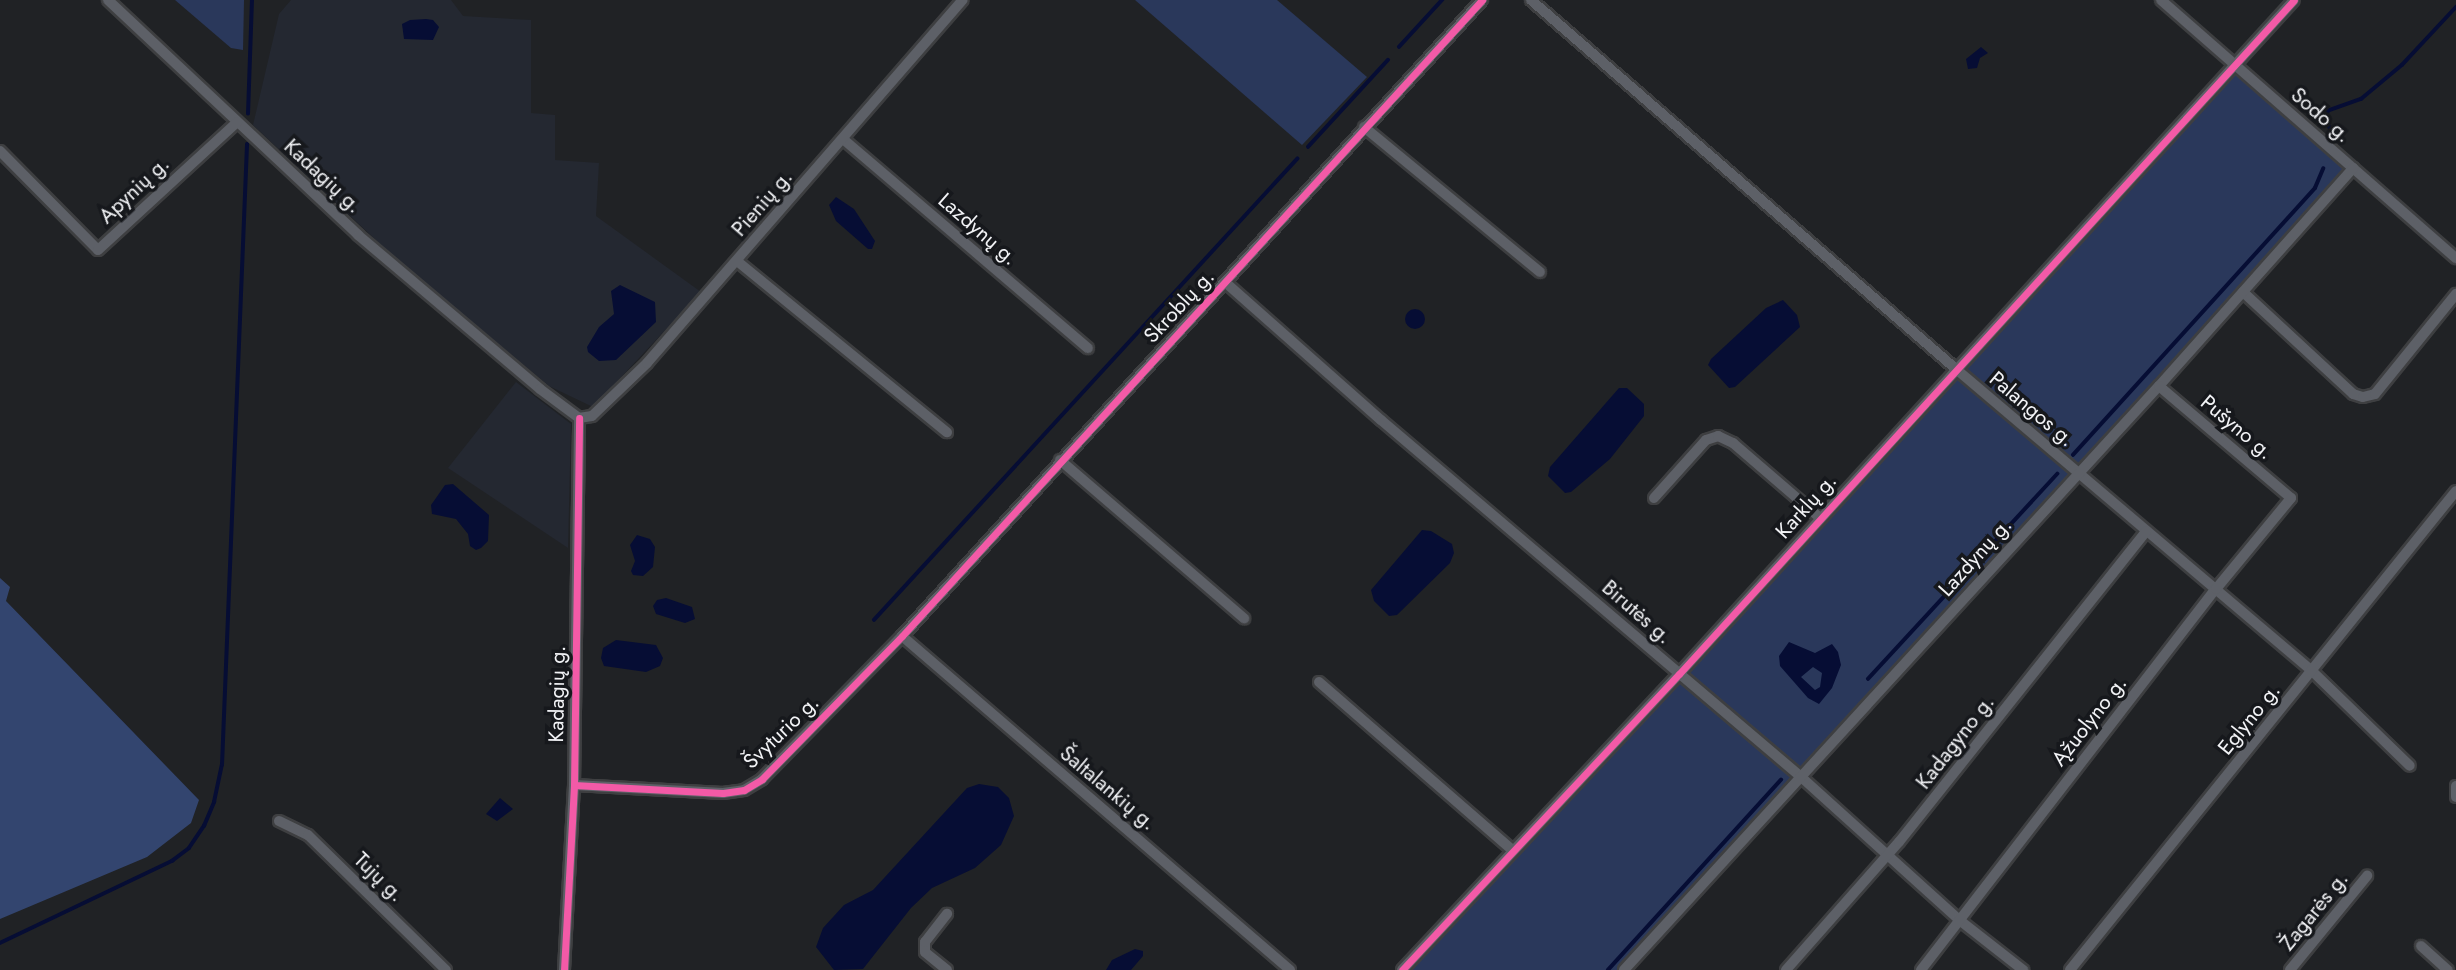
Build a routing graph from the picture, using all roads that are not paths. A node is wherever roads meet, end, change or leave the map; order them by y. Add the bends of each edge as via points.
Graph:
1 (108, 0) edge
2 (963, 0) edge
3 (1482, 0) edge
4 (1531, 0) edge
5 (2161, 0) edge
6 (2294, 0) edge
7 (2235, 66) junction
8 (237, 122) junction
9 (1364, 127) junction
10 (843, 139) junction
11 (0, 151) edge
12 (2353, 168) junction
13 (2456, 258) edge
14 (737, 261) junction
15 (1540, 272) dead end
16 (1225, 282) junction
17 (2242, 292) junction
18 (2456, 294) edge
19 (1088, 348) dead end
20 (1956, 369) junction
21 (2159, 386) junction
22 (579, 418) junction
23 (947, 432) dead end
24 (1060, 460) junction
25 (2078, 473) junction
26 (2456, 491) edge
27 (1654, 498) dead end
28 (2291, 498) joint
29 (1819, 517) junction
30 (2146, 531) junction
31 (2216, 589) junction
32 (1244, 618) dead end
33 (902, 636) junction
34 (2312, 671) junction
35 (1679, 674) junction
36 (1319, 682) dead end
37 (2410, 766) dead end
38 (1800, 776) junction
39 (574, 785) junction
40 (2456, 786) edge
41 (2456, 797) edge
42 (279, 821) dead end
43 (1511, 849) junction
44 (1888, 856) junction
45 (2367, 876) dead end
46 (947, 914) dead end
47 (1958, 919) junction
48 (2421, 946) dead end
49 (446, 970) edge
50 (564, 970) edge
51 (947, 970) edge
52 (1290, 970) edge
53 (1402, 970) edge
54 (1624, 970) edge
55 (1786, 970) edge
56 (1921, 970) edge
57 (2024, 970) edge
58 (2070, 970) edge
59 (2290, 970) edge
60 (2448, 970) edge

1 - 8 street, Kadagių g.
2 - 10 street, Pienių g.
3 - 9 street, Skroblų g.
4 - 20 street, Palangos g.
5 - 7 street, Sodo g.
6 - 7 street, Karklų g.
7 - 12 street, Sodo g.
7 - 20 street, Karklų g.
8 - 11 street, Apynių g. via 97,250
8 - 22 street, Kadagių g. via 358,235
9 - 15 street
9 - 16 street, Skroblų g.
10 - 14 street, Pienių g.
10 - 19 street, Lazdynų g.
12 - 13 street, Sodo g.
12 - 17 street, Lazdynų g.
14 - 22 street, Pienių g. via 647,363 592,416
14 - 23 street
16 - 24 street, Skroblų g.
16 - 35 street, Birutės g.
17 - 18 street via 2353,394 2363,397 2375,394
17 - 21 street, Lazdynų g.
20 - 25 street, Palangos g.
20 - 29 street, Karklų g.
21 - 25 street, Lazdynų g.
21 - 28 street, Pušyno g.
22 - 39 street, Kadagių g.
24 - 32 street
24 - 33 street, Skroblų g.
25 - 30 street, Palangos g.
25 - 38 street, Lazdynų g.
26 - 34 street, Eglyno g.
27 - 29 street via 1706,440 1718,436 1733,443
28 - 31 street, Ąžuolyno g.
29 - 35 street, Karklų g.
30 - 31 street, Palangos g.
30 - 44 street, Kadagyno g.
31 - 34 street, Palangos g.
31 - 47 street, Ąžuolyno g.
33 - 39 street, Švyturio g. via 762,779 744,790 723,793
33 - 52 street, Šaltalankių g.
34 - 37 street, Palangos g.
34 - 58 street, Eglyno g.
35 - 38 street, Birutės g.
35 - 43 street, Karklų g.
36 - 43 street
38 - 44 street, Birutės g.
38 - 54 street, Lazdynų g.
39 - 50 street, Kadagių g.
40 - 41 street
42 - 49 street, Tujų g. via 308,835
43 - 53 street, Karklų g.
44 - 47 street, Birutės g.
44 - 55 street, Kadagyno g.
45 - 59 street, Žagarės g.
46 - 51 street via 925,942 925,952
47 - 56 street, Ąžuolyno g.
47 - 57 street, Birutės g.
48 - 60 street

